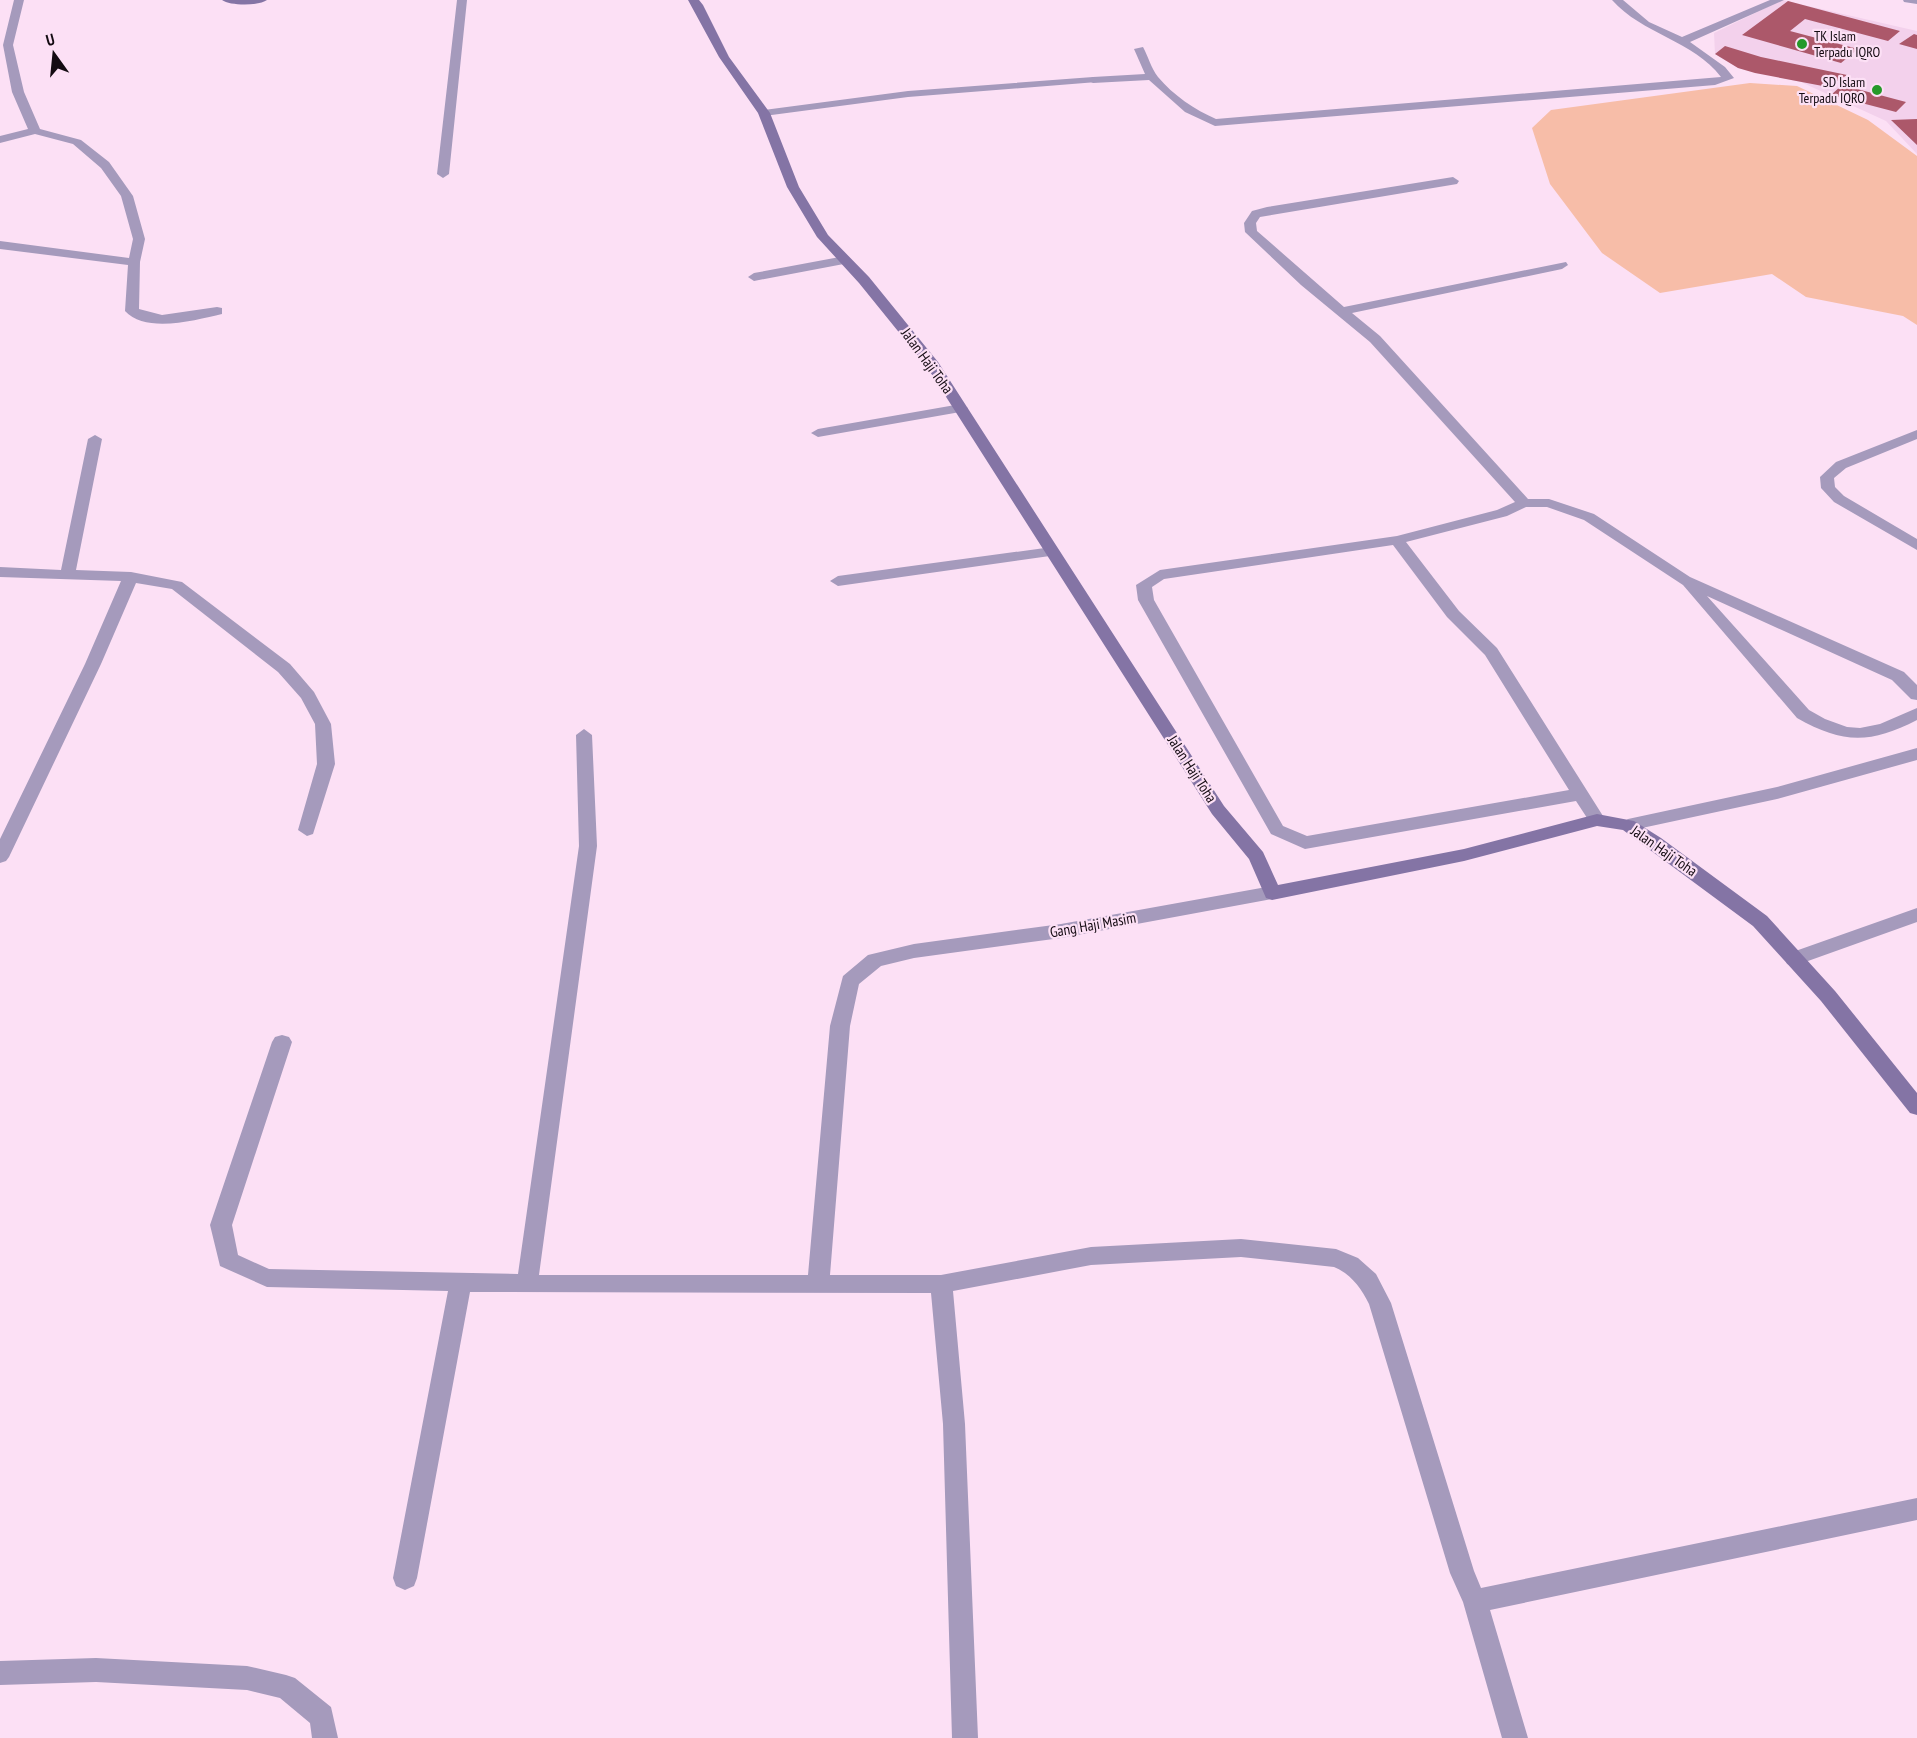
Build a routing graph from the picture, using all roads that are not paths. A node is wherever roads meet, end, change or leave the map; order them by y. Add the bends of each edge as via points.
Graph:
1 (19, 0) edge
2 (227, 0) edge
3 (262, 0) edge
4 (462, 0) edge
5 (693, 0) edge
6 (1617, 0) edge
7 (1779, 0) edge
8 (1908, 0) edge
9 (1917, 2) edge
10 (1682, 40) junction
11 (1139, 49) dead end
12 (1152, 77) junction
13 (764, 114) junction
14 (35, 131) junction
15 (0, 140) edge
16 (443, 174) dead end
17 (1453, 181) dead end
18 (0, 244) edge
19 (845, 260) junction
20 (134, 262) junction
21 (1562, 265) dead end
22 (754, 277) dead end
23 (217, 311) dead end
24 (1344, 311) junction
25 (961, 408) junction
26 (818, 433) dead end
27 (1917, 434) edge
28 (95, 439) dead end
29 (1524, 503) junction
30 (1397, 540) junction
31 (1917, 545) edge
32 (1052, 552) junction
33 (0, 572) edge
34 (68, 574) junction
35 (131, 577) junction
36 (838, 580) dead end
37 (1685, 580) junction
38 (1917, 695) edge
39 (1917, 713) edge
40 (584, 735) dead end
41 (1917, 754) edge
42 (1580, 794) junction
43 (1597, 820) junction
44 (1628, 825) junction
45 (307, 830) dead end
46 (0, 857) edge
47 (1272, 893) junction
48 (1917, 915) edge
49 (1794, 959) junction
50 (282, 1042) dead end
51 (1917, 1107) edge
52 (461, 1282) junction
53 (527, 1284) junction
54 (818, 1284) junction
55 (941, 1284) junction
56 (1917, 1509) edge
57 (405, 1578) dead end
58 (1475, 1600) junction
59 (0, 1673) edge
60 (325, 1738) edge
61 (965, 1738) edge
62 (1515, 1738) edge

1 - 14 street via 8,45 18,92
2 - 3 street
4 - 16 street
5 - 13 street, Jalan Haji Toha via 724,57
6 - 10 street via 1645,24
7 - 10 street
8 - 9 street
10 - 12 street via 1728,78 1215,123 1171,98
11 - 12 street
12 - 13 street via 909,94
13 - 19 street, Jalan Haji Toha via 793,187 824,237
14 - 15 street
14 - 20 street via 77,142 105,165 127,196 139,239
17 - 24 street via 1256,214 1250,223 1251,231
18 - 20 street
19 - 22 street
19 - 25 street, Jalan Haji Toha via 933,364
20 - 23 street via 132,311 139,316 154,319
21 - 24 street
24 - 29 street via 1375,339
25 - 26 street
25 - 32 street, Jalan Haji Toha
27 - 31 street via 1840,465 1827,477 1828,488 1839,499
28 - 34 street
29 - 30 street via 1502,513
29 - 37 street via 1549,503 1589,518
30 - 42 street via 1453,614 1491,652
30 - 42 street via 1160,575 1144,585 1146,600 1277,830 1305,843
32 - 36 street
32 - 47 street, Jalan Haji Toha via 1218,810 1257,856
33 - 34 street
34 - 35 street
35 - 45 street via 177,585 284,668 308,696 323,724 326,764
35 - 46 street
37 - 38 street via 1899,676
37 - 39 street via 1803,714 1825,728 1861,735 1887,730
40 - 53 street via 588,846
41 - 44 street via 1777,793
42 - 43 street
43 - 44 street, Jalan Haji Toha
43 - 47 street, Jalan Haji Toha via 1464,855
44 - 49 street, Jalan Haji Toha via 1760,921
47 - 54 street, Gang Haji Masim via 1061,931 914,951 875,960 850,981 840,1026
48 - 49 street
49 - 51 street, Jalan Haji Toha
50 - 52 street via 221,1226 228,1260 267,1278
52 - 53 street
52 - 57 street
53 - 54 street
54 - 55 street
55 - 58 street via 1091,1256 1241,1248 1317,1255 1350,1264 1368,1280 1387,1319 1462,1573
55 - 61 street via 954,1424
56 - 58 street
58 - 62 street
59 - 60 street via 96,1670 248,1678 286,1687 322,1716

